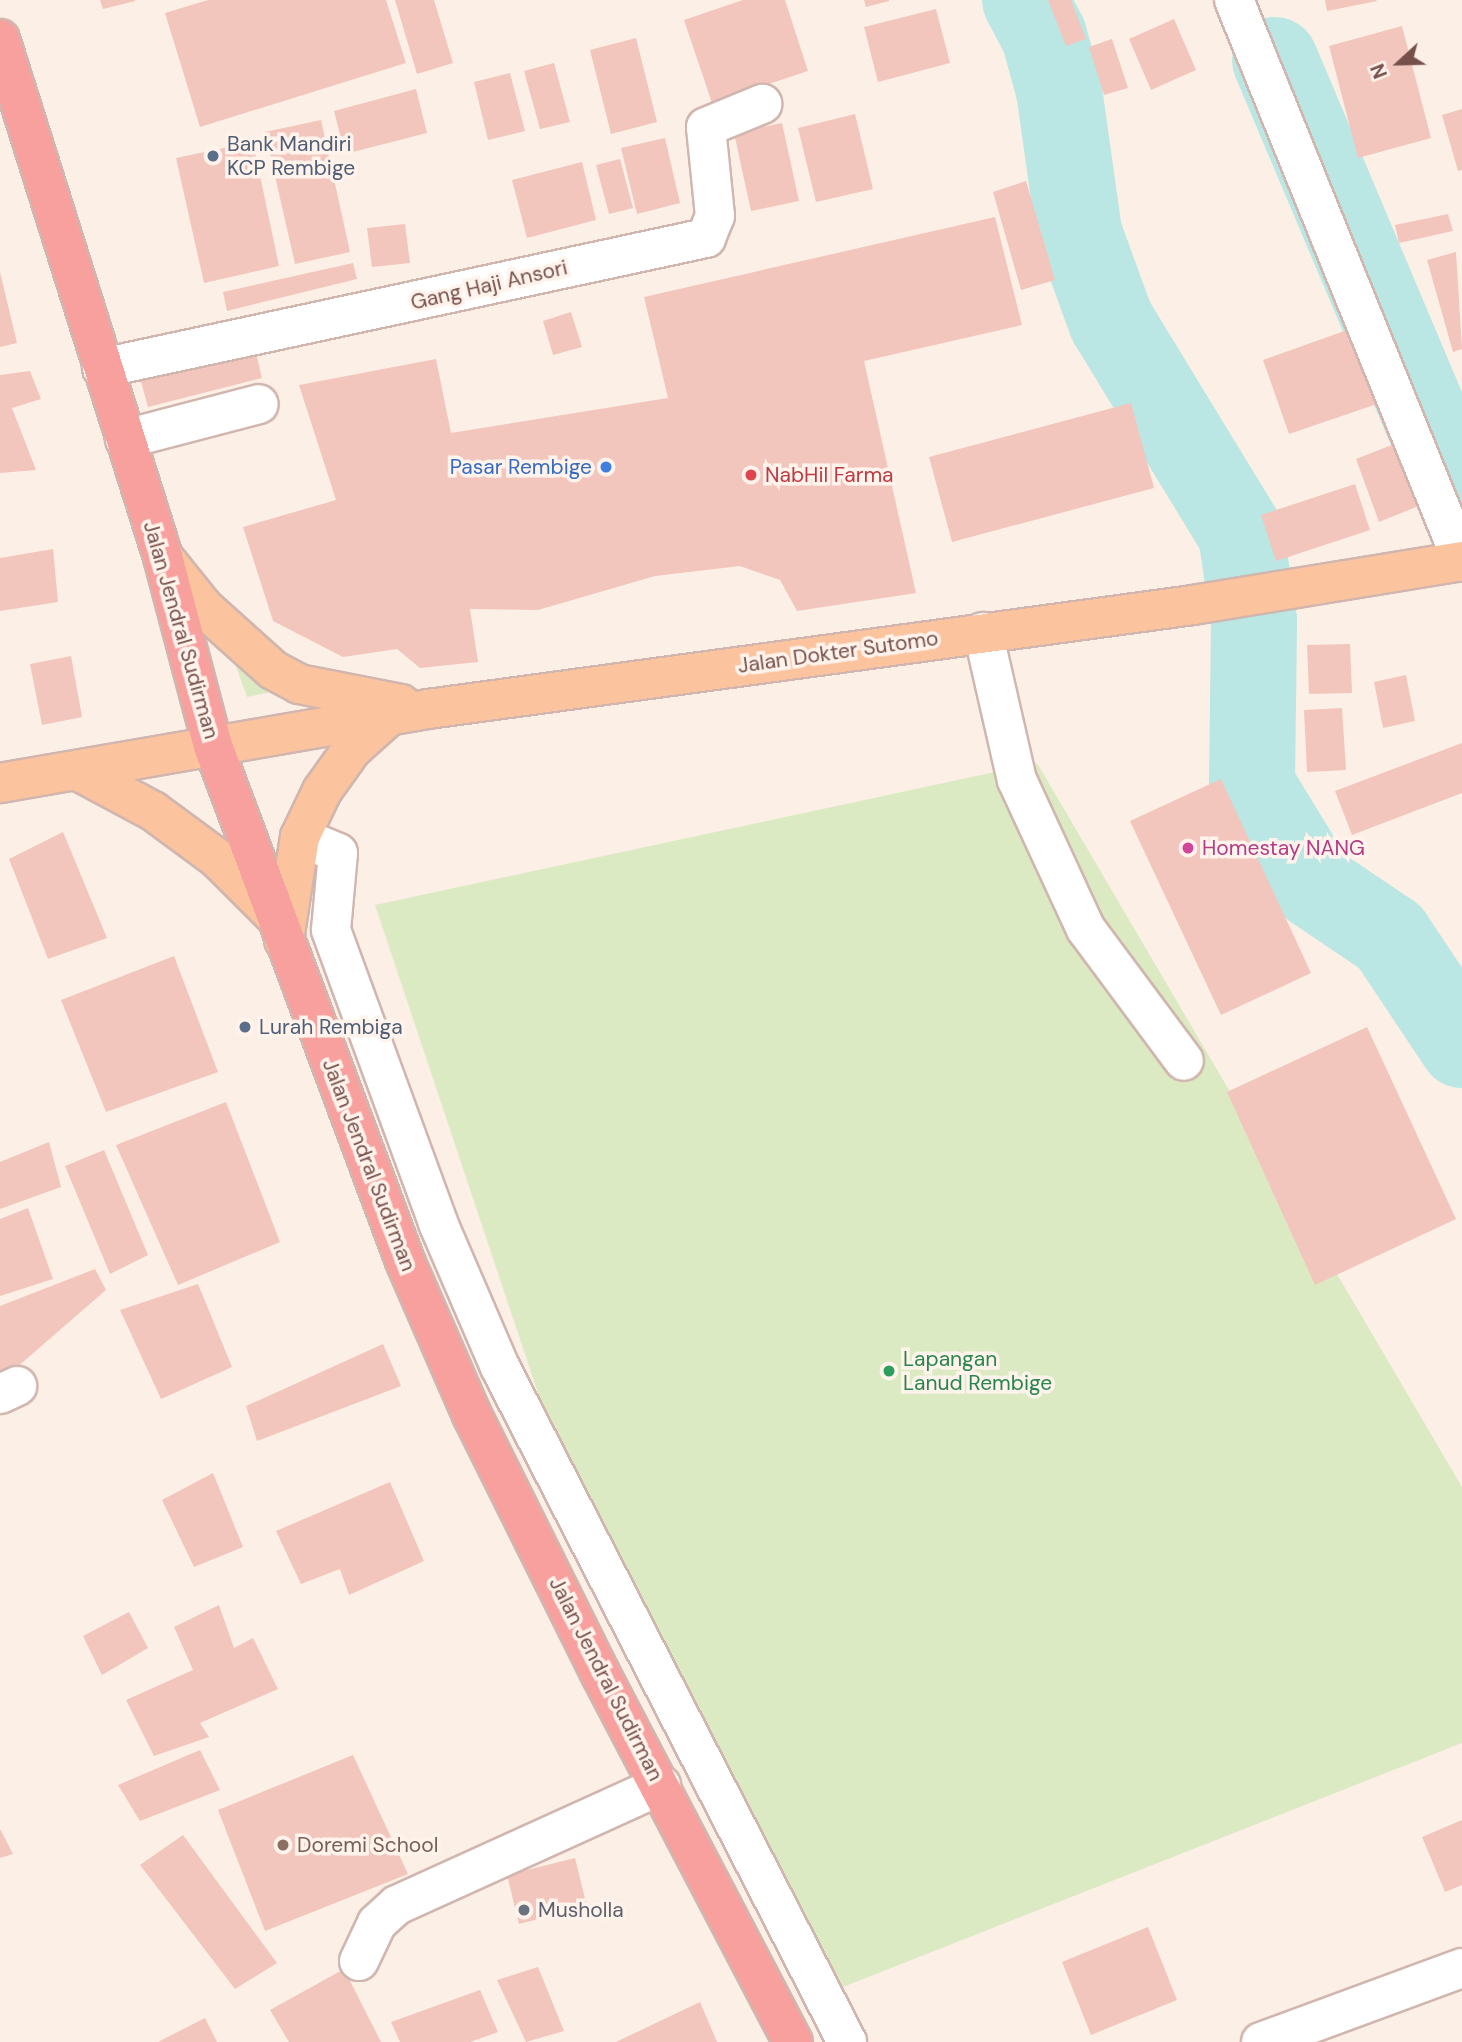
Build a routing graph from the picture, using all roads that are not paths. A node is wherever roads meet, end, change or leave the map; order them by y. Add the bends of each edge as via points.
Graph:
1 (1234, 0) edge
2 (0, 39) edge
3 (762, 104) dead end
4 (102, 368) junction
5 (259, 404) dead end
6 (125, 439) junction
7 (163, 557) junction
8 (1462, 561) edge
9 (983, 632) junction
10 (428, 709) junction
11 (390, 715) junction
12 (214, 746) junction
13 (82, 773) junction
14 (0, 783) edge
15 (300, 837) junction
16 (279, 928) junction
17 (1184, 1061) dead end
18 (661, 1785) junction
19 (359, 1961) dead end
20 (1462, 1968) edge
21 (793, 2042) edge
22 (847, 2042) edge
23 (1261, 2042) edge

1 - 8 street
2 - 4 highway, Jalan Jendral Sudirman
3 - 4 street, Gang Haji Ansori via 706,127 715,216 706,238
4 - 6 highway, Jalan Jendral Sudirman
5 - 6 street
6 - 7 highway, Jalan Jendral Sudirman
7 - 10 main road via 204,608 272,670 299,684
7 - 12 highway, Jalan Jendral Sudirman
8 - 9 main road, Jalan Dokter Sutomo via 1193,606
9 - 10 main road, Jalan Dokter Sutomo
9 - 17 street via 1017,780 1086,929
10 - 11 main road, Jalan Dokter Sutomo
11 - 12 main road, Jalan Dokter Sutomo
11 - 15 main road via 352,749 321,791
12 - 13 main road, Jalan Dokter Sutomo
12 - 16 highway, Jalan Jendral Sudirman
13 - 14 main road, Jalan Dokter Sutomo
13 - 16 main road via 153,811 218,859
15 - 16 main road
15 - 22 street via 338,853 331,930 438,1223 500,1367
16 - 18 highway, Jalan Jendral Sudirman via 405,1261 472,1415
18 - 19 street via 397,1905 377,1923
18 - 21 highway, Jalan Jendral Sudirman
20 - 23 street

